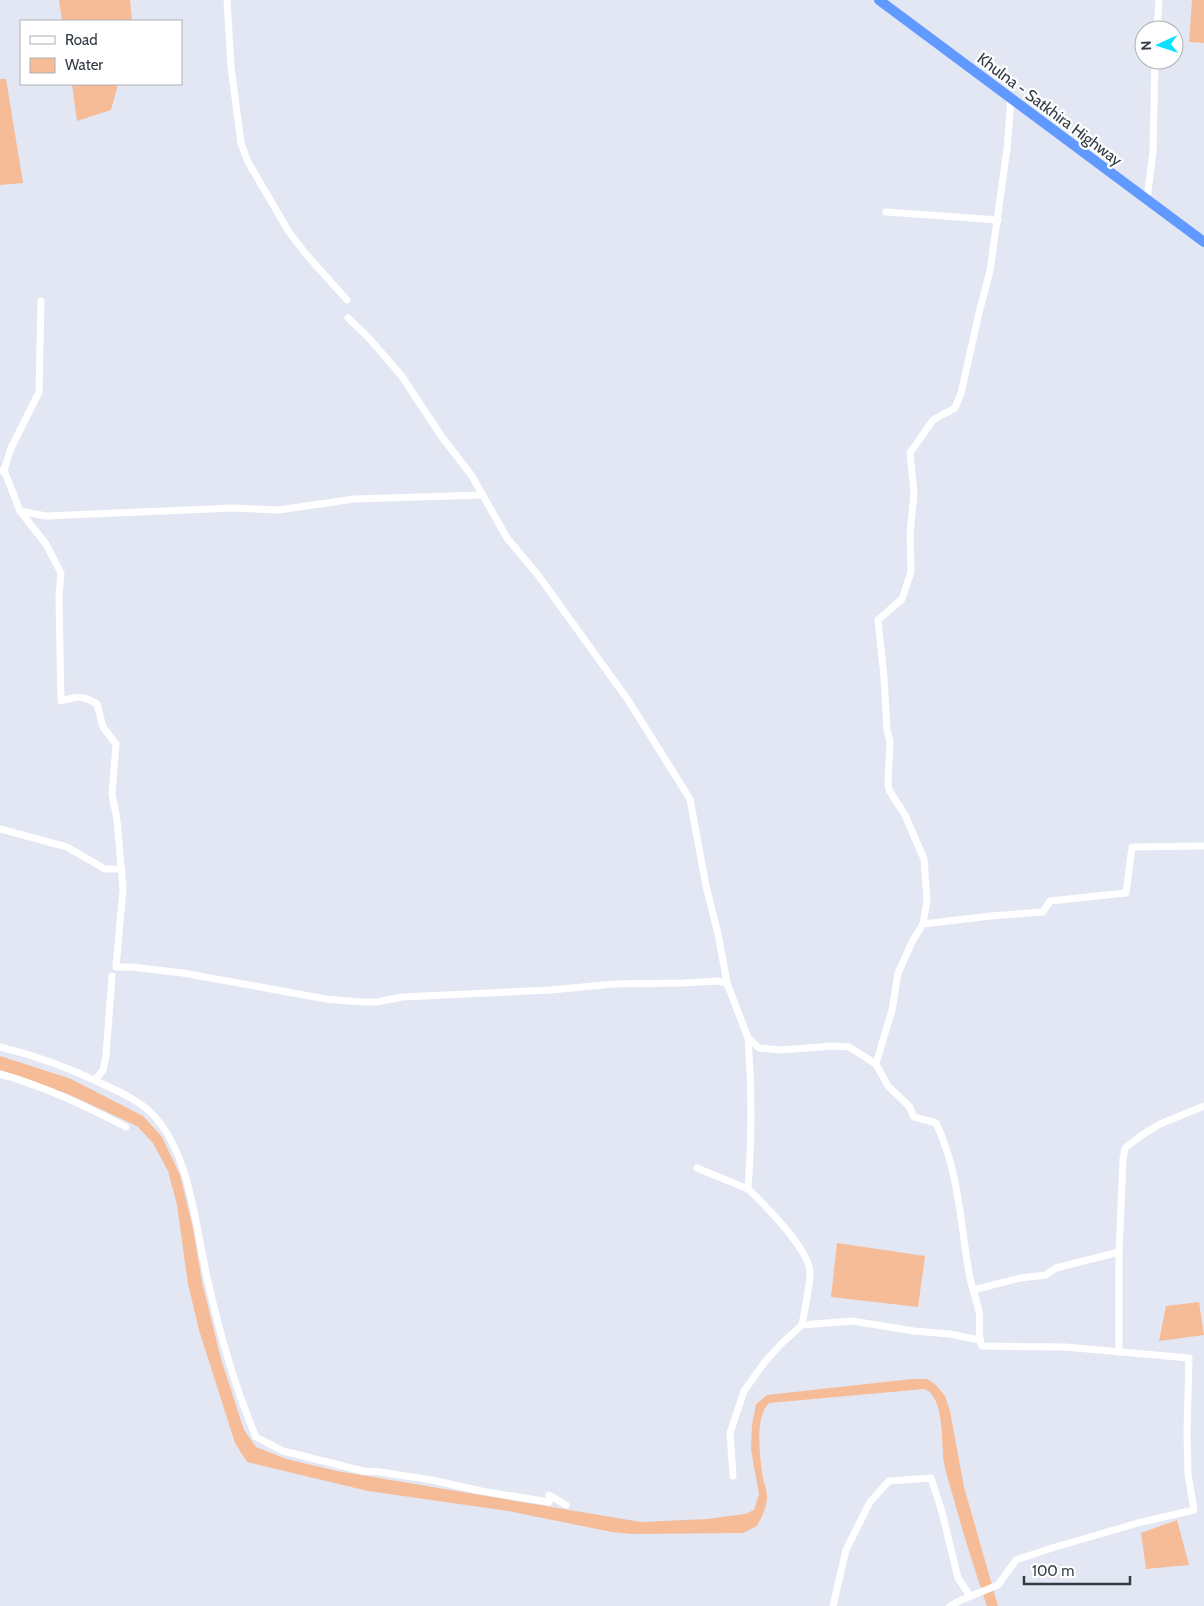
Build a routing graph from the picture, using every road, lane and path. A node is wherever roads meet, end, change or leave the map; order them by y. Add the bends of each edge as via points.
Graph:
1 (228, 0) edge
2 (879, 0) edge
3 (1159, 0) edge
4 (1158, 20) edge
5 (1155, 70) edge
6 (1011, 99) junction
7 (1147, 200) junction
8 (886, 212) dead end
9 (998, 220) junction
10 (1204, 242) edge
11 (347, 300) dead end
12 (41, 301) dead end
13 (348, 318) dead end
14 (2, 470) edge
15 (482, 495) junction
16 (20, 512) junction
17 (0, 829) edge
18 (1204, 846) edge
19 (122, 869) junction
20 (922, 924) junction
21 (112, 976) dead end
22 (727, 983) junction
23 (748, 1038) junction
24 (0, 1047) edge
25 (876, 1064) junction
26 (0, 1074) edge
27 (95, 1080) junction
28 (1204, 1106) edge
29 (126, 1127) dead end
30 (697, 1168) dead end
31 (748, 1189) junction
32 (1119, 1252) junction
33 (973, 1290) junction
34 (802, 1325) junction
35 (979, 1340) junction
36 (1119, 1352) junction
37 (733, 1476) dead end
38 (566, 1505) dead end
39 (970, 1596) junction
40 (833, 1606) edge
41 (950, 1606) edge

1 - 11 street via 231,68 241,143 248,162 289,232
2 - 6 highway, Khulna - Satkhira Highway
3 - 4 street
5 - 7 street via 1153,151
6 - 7 highway, Khulna - Satkhira Highway
6 - 9 street
7 - 10 highway, Khulna - Satkhira Highway
8 - 9 street
9 - 20 street via 990,271 962,393 955,408 933,420 910,453 914,493 911,572 907,587 902,599 878,620 890,741 888,784 924,859 927,900
12 - 14 street via 39,392
13 - 15 street via 401,375
14 - 16 street
15 - 16 street via 354,500 279,510 232,508 46,516
15 - 22 street via 507,538 538,575 628,700 690,799
16 - 19 street via 46,544 61,573 61,701 76,697 97,704 103,727 116,744 112,794
17 - 19 street via 67,847 105,869
18 - 20 street via 1132,848 1126,893 1050,902 1043,912
19 - 22 street via 116,967 183,973 326,999 361,1002 612,984
20 - 25 street via 898,973 892,1010
21 - 27 street via 106,1056 103,1070
22 - 23 street
23 - 25 street via 759,1048 781,1050 849,1047
23 - 31 street via 752,1147
24 - 27 street via 36,1056
25 - 33 street via 888,1086 914,1117 936,1123 946,1144
26 - 29 street via 46,1089
27 - 38 street via 130,1097 150,1112 171,1140 187,1182 222,1335 256,1437 283,1451 363,1471 549,1502 549,1495
28 - 32 street via 1160,1124 1125,1148
30 - 31 street
31 - 34 street via 772,1212 805,1256 810,1272
32 - 33 street via 1056,1268 1046,1275
32 - 36 street
33 - 35 street via 979,1313
34 - 35 street via 852,1321
34 - 37 street via 770,1356 744,1391 730,1433
35 - 36 street via 982,1346 1065,1347
36 - 39 street via 1189,1358 1188,1474 1194,1510 1138,1523 1016,1560 998,1585
39 - 40 street via 958,1578 931,1478 898,1480 889,1481 870,1502 846,1550
39 - 41 street

